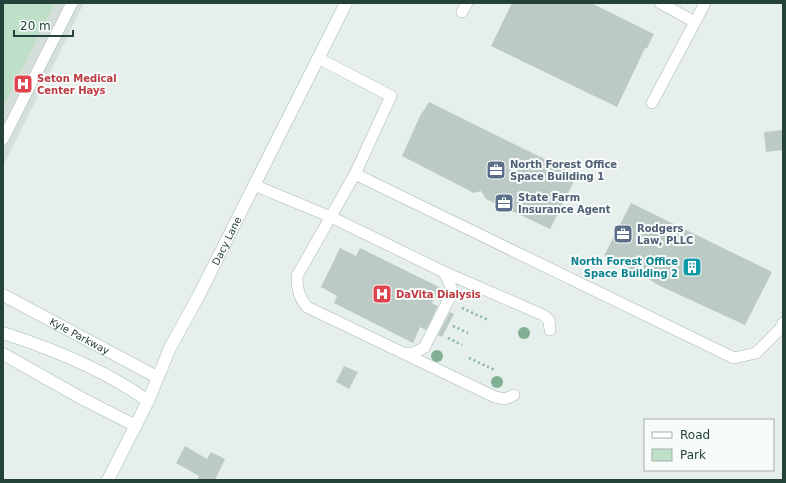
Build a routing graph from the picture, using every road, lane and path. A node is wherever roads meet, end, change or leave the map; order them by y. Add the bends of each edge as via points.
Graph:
1 (72, 3) edge
2 (346, 3) edge
3 (660, 3) edge
4 (705, 3) edge
5 (695, 22) junction
6 (318, 58) junction
7 (652, 103) dead end
8 (3, 139) edge
9 (355, 174) junction
10 (254, 185) junction
11 (331, 217) junction
12 (444, 272) junction
13 (3, 295) edge
14 (462, 308) dead end
15 (488, 320) dead end
16 (783, 323) edge
17 (453, 326) dead end
18 (550, 330) dead end
19 (3, 333) edge
20 (468, 333) dead end
21 (448, 338) dead end
22 (462, 345) dead end
23 (403, 353) junction
24 (3, 354) edge
25 (469, 358) dead end
26 (496, 370) dead end
27 (157, 377) junction
28 (514, 395) dead end
29 (148, 401) junction
30 (136, 426) junction
31 (108, 480) edge

1 - 8 lane
2 - 6 street, Dacy Lane
3 - 5 lane
4 - 5 lane
5 - 7 lane
6 - 9 lane via 391,96
6 - 10 street, Dacy Lane
9 - 11 lane
9 - 16 lane via 734,358 756,353
10 - 11 lane
10 - 27 street, Dacy Lane
11 - 12 lane
11 - 23 lane via 297,276 300,298 307,308
12 - 18 lane via 543,315 549,320
12 - 23 lane via 452,289 451,296 424,348 414,353
13 - 27 street, Kyle Parkway
14 - 15 path
17 - 20 path
19 - 29 street via 33,342 116,380
21 - 22 path
23 - 28 lane via 495,397 505,399
24 - 30 street
25 - 26 path
27 - 29 street, Dacy Lane
29 - 30 street, Dacy Lane
30 - 31 street, Dacy Lane

